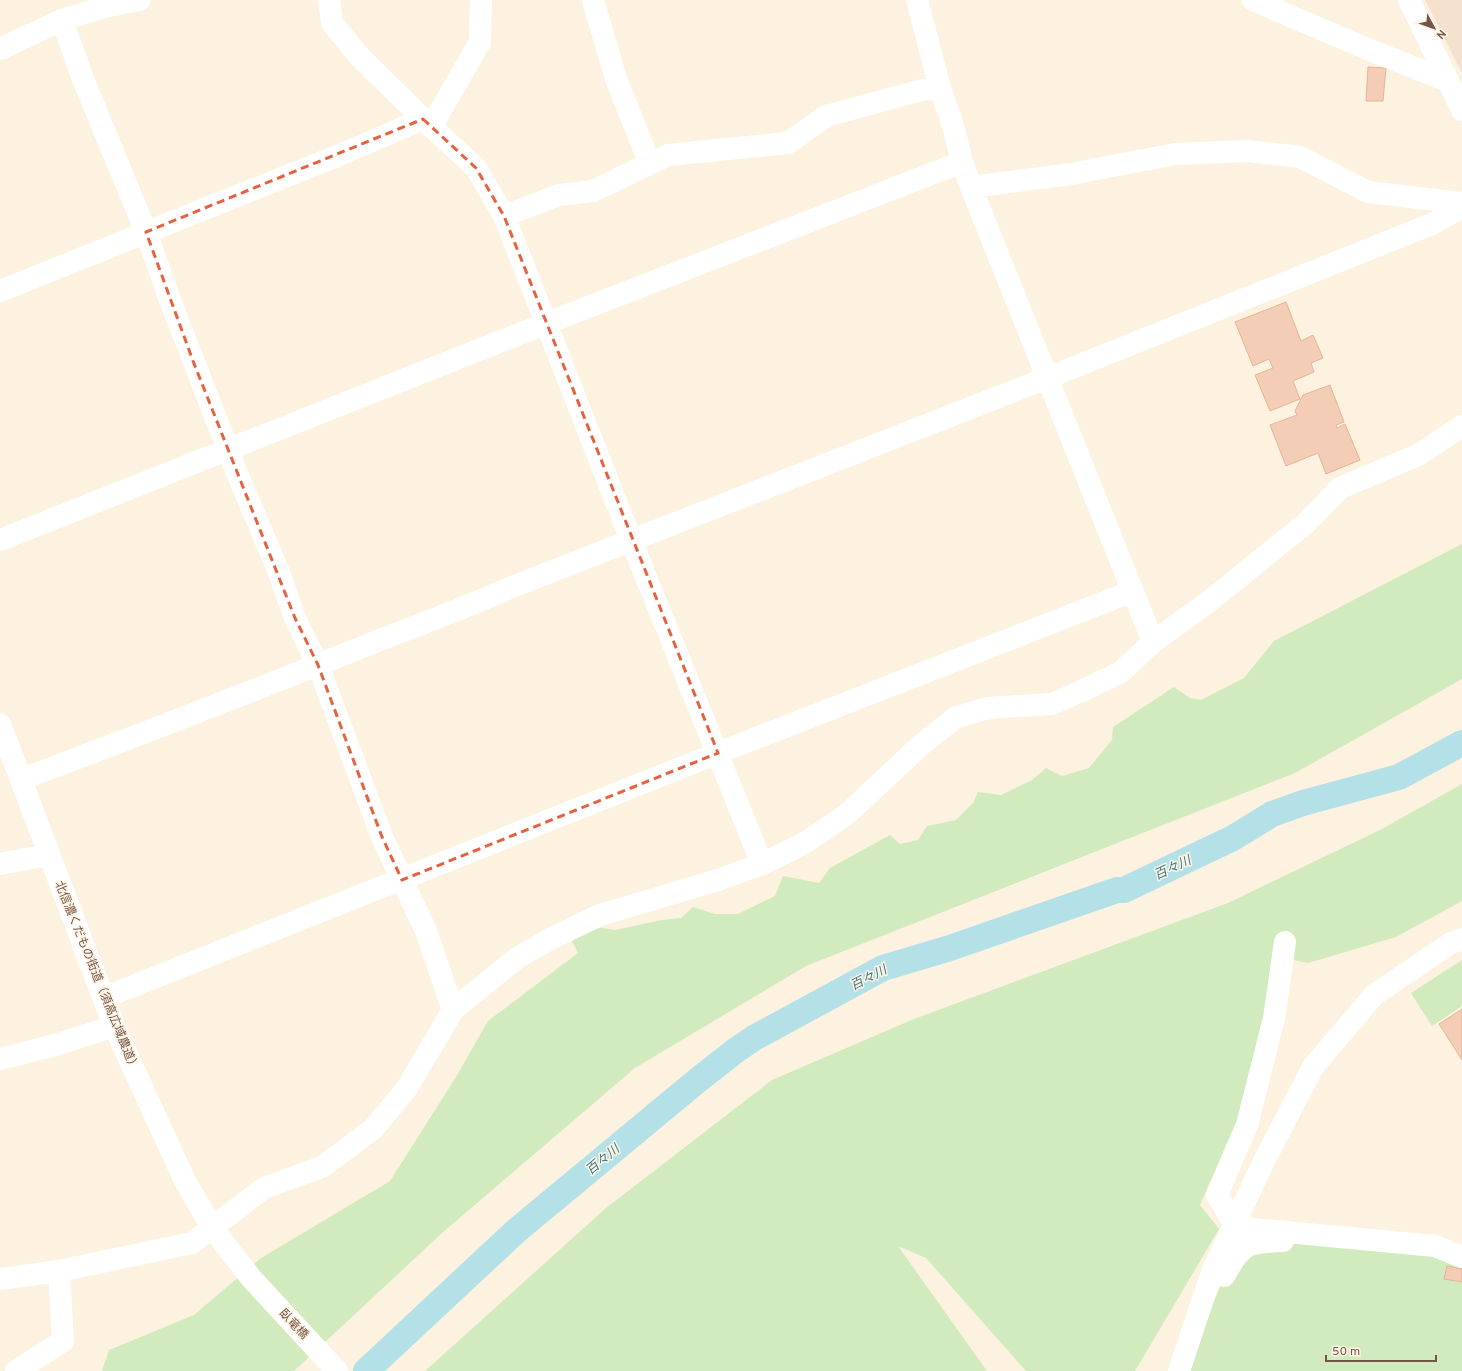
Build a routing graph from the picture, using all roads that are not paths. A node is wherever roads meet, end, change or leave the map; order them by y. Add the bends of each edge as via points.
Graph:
1 (139, 0) edge
2 (329, 0) edge
3 (481, 0) edge
4 (593, 0) edge
5 (917, 0) edge
6 (1253, 0) edge
7 (1409, 0) edge
8 (62, 20) junction
9 (0, 49) edge
10 (1448, 81) junction
11 (940, 88) junction
12 (1462, 109) edge
13 (427, 123) junction
14 (962, 162) junction
15 (650, 164) junction
16 (971, 187) junction
17 (1462, 203) edge
18 (1462, 207) edge
19 (504, 216) junction
20 (146, 232) junction
21 (0, 291) edge
22 (547, 322) junction
23 (1047, 378) junction
24 (1462, 426) edge
25 (228, 448) junction
26 (0, 540) edge
27 (631, 540) junction
28 (1133, 591) junction
29 (1153, 642) junction
30 (318, 665) junction
31 (0, 724) edge
32 (718, 753) junction
33 (22, 779) junction
34 (48, 855) junction
35 (0, 864) edge
36 (762, 864) junction
37 (402, 880) junction
38 (1462, 939) edge
39 (1285, 942) dead end
40 (103, 998) junction
41 (452, 1010) junction
42 (114, 1026) junction
43 (0, 1059) edge
44 (1235, 1225) junction
45 (213, 1229) junction
46 (1462, 1257) edge
47 (1462, 1263) edge
48 (59, 1271) junction
49 (252, 1278) joint
50 (0, 1279) edge
51 (16, 1371) edge
52 (338, 1371) edge
53 (1179, 1371) edge
54 (1189, 1371) edge

1 - 8 street
2 - 13 street via 332,23 360,57
3 - 13 street via 480,42
4 - 15 street via 616,79
5 - 11 street
6 - 10 street
7 - 10 street
8 - 9 street
8 - 20 street via 83,79
10 - 12 street
11 - 14 street
11 - 15 street via 922,90 826,116 788,143 668,155
13 - 19 street via 476,168
13 - 20 street
14 - 16 street
14 - 22 street
15 - 19 street via 593,191 559,195
16 - 17 street via 1071,174 1176,154 1249,151 1300,157 1368,192
16 - 23 street
18 - 23 street via 1432,224
19 - 22 street
20 - 21 street
20 - 25 street
22 - 25 street
22 - 27 street
23 - 27 street
23 - 28 street
24 - 29 street via 1418,455 1340,488 1305,524 1207,603
25 - 26 street
25 - 30 street via 295,618
27 - 30 street
27 - 32 street
28 - 29 street
28 - 32 street
29 - 36 street via 1121,672 1052,704 987,708 955,718 921,745 846,815 803,844
30 - 33 street via 171,724
30 - 37 street via 382,837
31 - 33 street, 北信濃くだもの街道（須高広域農道）
32 - 36 street
32 - 37 street
33 - 34 street, 北信濃くだもの街道（須高広域農道）
34 - 35 street
34 - 40 street, 北信濃くだもの街道（須高広域農道）
36 - 41 street via 718,880 600,915 517,958
37 - 40 street
37 - 41 street via 426,931
38 - 44 street via 1451,943 1374,995 1313,1067 1264,1161
39 - 44 street via 1274,1018 1247,1125 1217,1195
40 - 42 street, 北信濃くだもの街道（須高広域農道）
41 - 45 street via 408,1088 373,1129 322,1167 264,1188
42 - 43 street
42 - 45 street, 北信濃くだもの街道（須高広域農道） via 185,1181
44 - 46 street via 1435,1246
44 - 53 street via 1212,1272
45 - 48 street via 192,1243
45 - 49 street, 北信濃くだもの街道（須高広域農道）
47 - 54 street via 1419,1251 1316,1243 1274,1242 1247,1246 1237,1254 1223,1278
48 - 50 street
48 - 51 street via 63,1341
49 - 52 street, 臥竜橋

